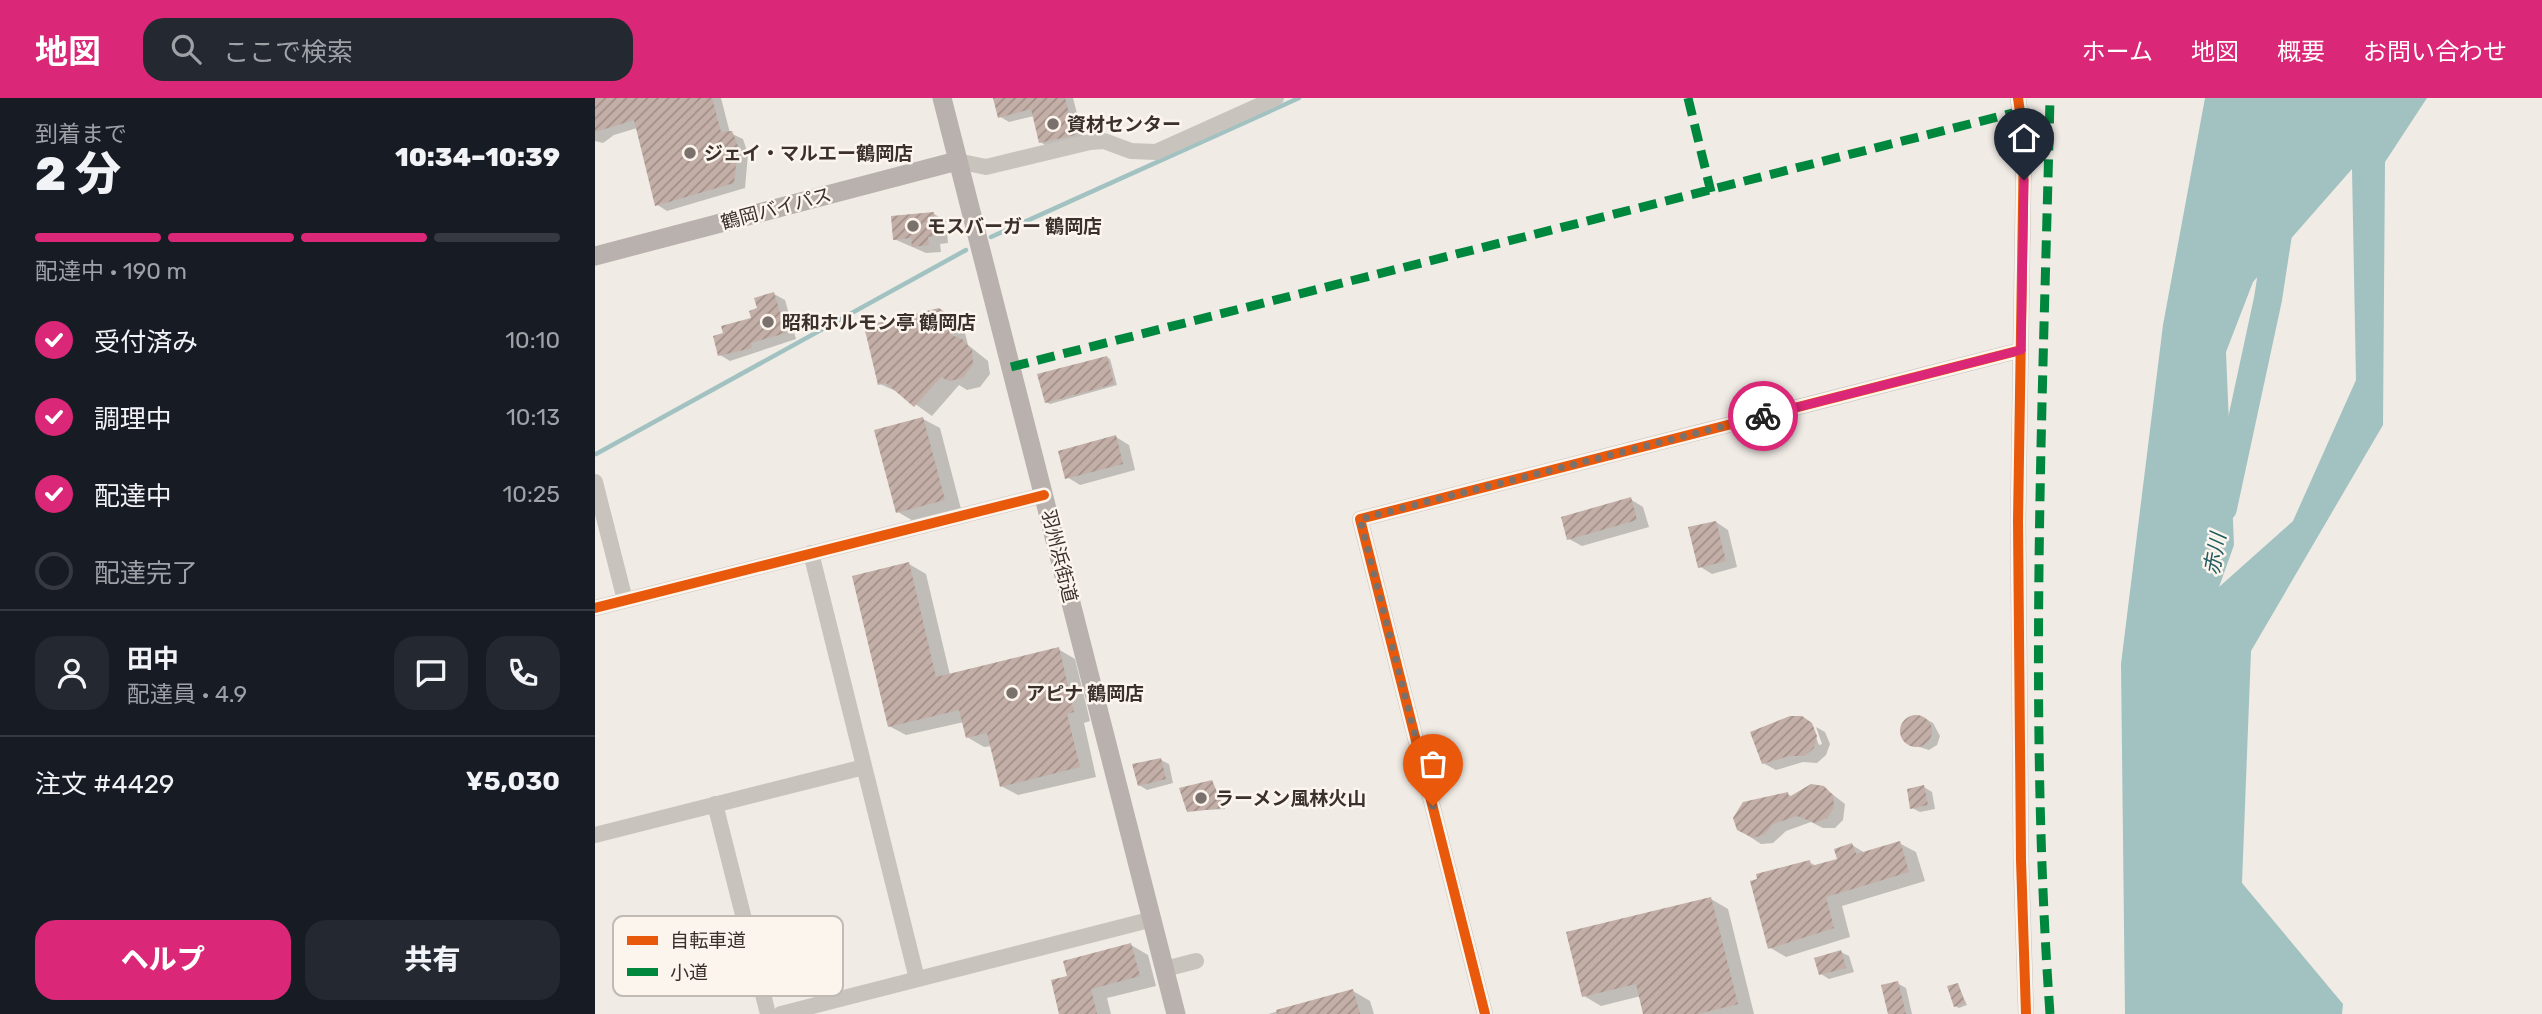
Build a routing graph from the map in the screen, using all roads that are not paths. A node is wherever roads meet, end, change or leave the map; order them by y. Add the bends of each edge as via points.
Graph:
1 (942, 98) edge
2 (1276, 98) edge
3 (2018, 98) edge
4 (957, 161) junction
5 (595, 256) edge
6 (2021, 350) junction
7 (595, 482) edge
8 (1044, 495) junction
9 (811, 553) junction
10 (625, 600) junction
11 (595, 608) edge
12 (864, 767) junction
13 (715, 804) junction
14 (595, 835) edge
15 (743, 916) edge
16 (1153, 919) junction
17 (1196, 961) dead end
18 (1165, 969) junction
19 (918, 979) junction
20 (763, 996) edge
21 (768, 1014) edge
22 (781, 1014) edge
23 (1176, 1014) edge
24 (1485, 1014) edge
25 (2026, 1014) edge

1 - 4 main road, 羽州浜街道
2 - 4 street via 1156,152 1131,151 1104,141 986,167
3 - 6 street via 2024,139
4 - 5 main road, 鶴岡バイパス
4 - 8 main road, 羽州浜街道
6 - 24 street via 1360,519
6 - 25 street via 2019,678
7 - 10 street
8 - 9 street
8 - 16 main road, 羽州浜街道
9 - 10 street
9 - 12 street
10 - 11 street
12 - 13 street
12 - 19 street
13 - 14 street
13 - 15 street
16 - 18 main road, 羽州浜街道
16 - 19 street
17 - 18 street
18 - 23 main road, 羽州浜街道
19 - 22 street
20 - 21 street

